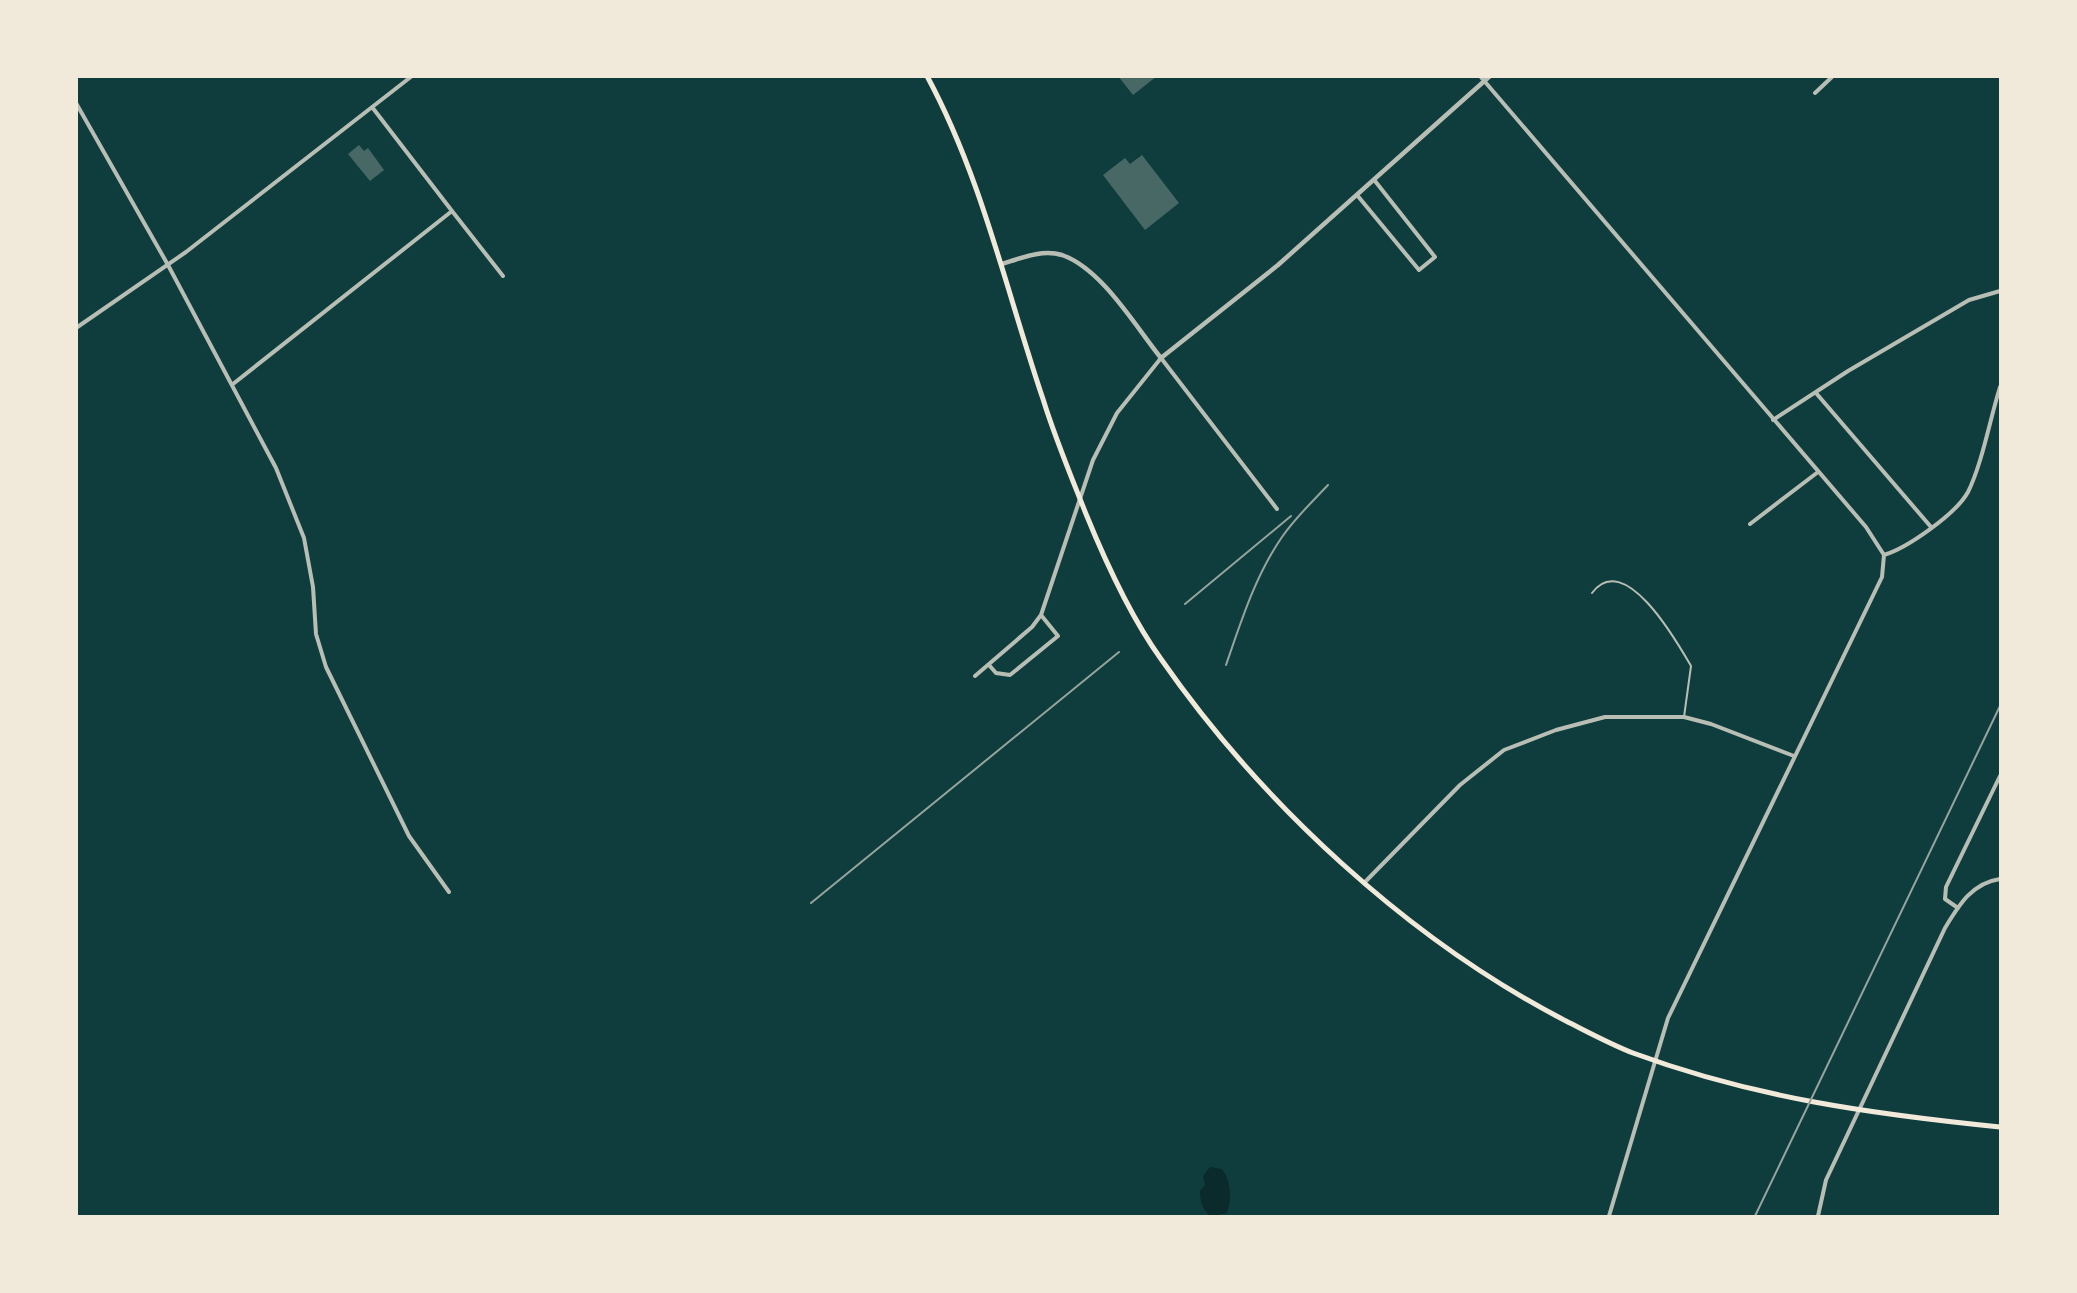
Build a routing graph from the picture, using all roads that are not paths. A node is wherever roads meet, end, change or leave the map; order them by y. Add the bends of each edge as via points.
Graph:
1 (412, 76) edge
2 (927, 76) edge
3 (1480, 76) edge
4 (1490, 76) edge
5 (1833, 76) edge
6 (1485, 81) junction
7 (1815, 93) dead end
8 (76, 103) edge
9 (372, 107) junction
10 (1375, 181) junction
11 (1357, 195) junction
12 (452, 211) junction
13 (1002, 264) junction
14 (168, 265) junction
15 (503, 276) dead end
16 (2001, 291) edge
17 (76, 328) edge
18 (1161, 358) junction
19 (233, 384) junction
20 (2001, 387) edge
21 (1816, 393) junction
22 (1773, 420) junction
23 (1818, 472) junction
24 (1277, 509) dead end
25 (1750, 524) dead end
26 (1930, 527) junction
27 (1884, 555) junction
28 (1592, 593) dead end
29 (1041, 615) junction
30 (989, 665) junction
31 (975, 676) dead end
32 (1684, 717) junction
33 (1794, 756) junction
34 (2001, 776) edge
35 (2001, 879) edge
36 (1365, 882) junction
37 (449, 892) dead end
38 (1958, 908) junction
39 (2001, 1126) edge
40 (1609, 1216) edge
41 (1818, 1216) edge

1 - 9 street
2 - 13 main road via 971,172
3 - 6 street
4 - 6 street
5 - 7 street
6 - 10 street
6 - 22 street
8 - 14 street
9 - 12 street
9 - 14 street
10 - 11 street
10 - 11 street via 1435,257 1419,270
11 - 18 street via 1278,265
12 - 15 street
12 - 19 street
13 - 18 street via 1037,253 1060,255 1084,268 1103,285
13 - 36 main road via 1043,400 1087,516 1113,574 1159,656 1259,781
14 - 17 street
14 - 19 street
16 - 21 street via 1970,300
18 - 24 street
18 - 29 street via 1117,413 1093,460
19 - 37 street via 276,468 304,538 316,634 326,667 409,836
20 - 26 street via 1966,495
21 - 22 street
21 - 26 street
22 - 23 street
23 - 25 street
23 - 27 street via 1866,527
26 - 27 street via 1898,550
27 - 33 street via 1882,577
28 - 32 lane via 1599,583 1614,579 1633,587 1658,617 1691,666
29 - 30 street
29 - 30 street via 1058,636 1010,675 996,672
30 - 31 street
32 - 33 street
32 - 36 street via 1605,717 1504,750 1460,785
33 - 40 street via 1668,1018
34 - 38 street via 1946,887 1945,899
35 - 38 street via 1980,886
36 - 39 main road via 1455,954 1523,999 1629,1051 1754,1091 1912,1118
38 - 41 street via 1865,1093 1826,1180

